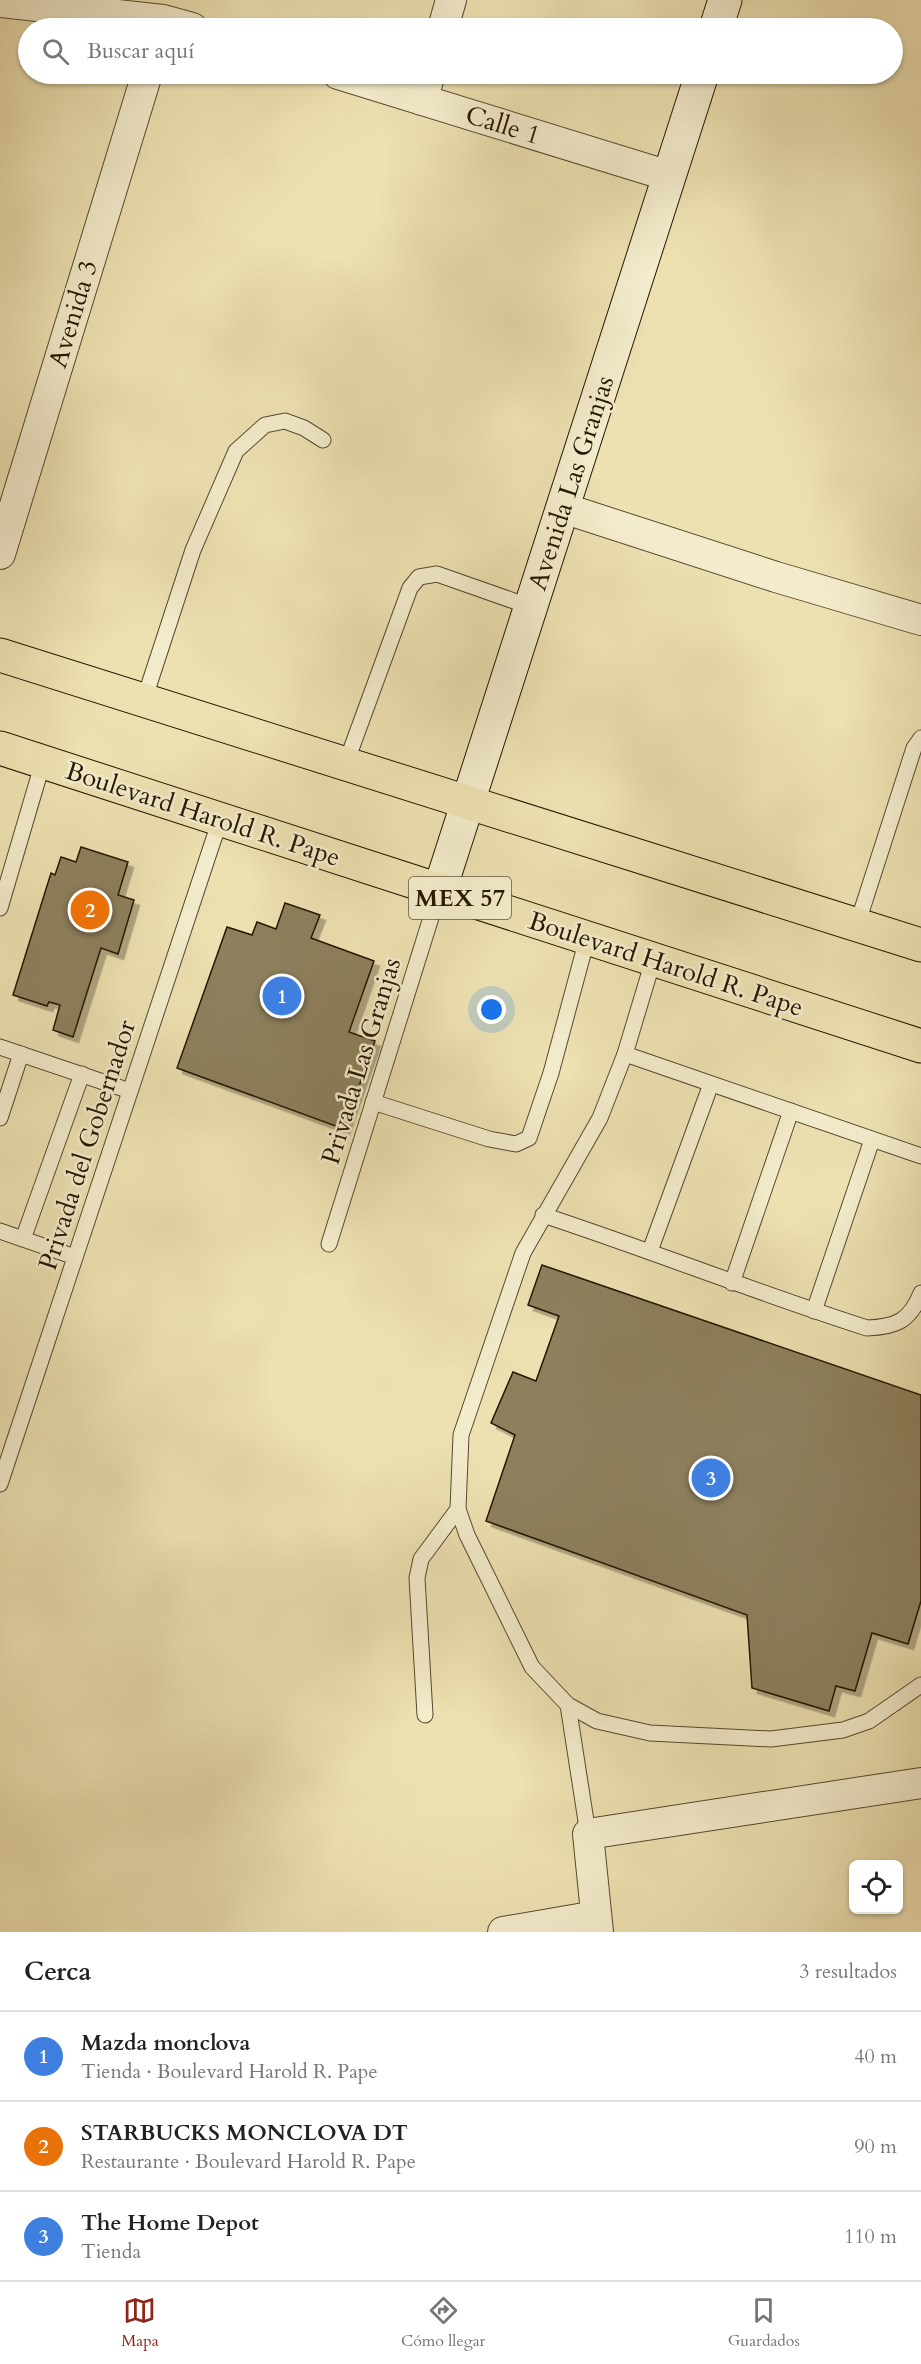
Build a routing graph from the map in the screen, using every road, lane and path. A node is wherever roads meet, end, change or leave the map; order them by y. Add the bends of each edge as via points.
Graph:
1 (451, 0) edge
2 (725, 0) edge
3 (0, 2) edge
4 (164, 16) edge
5 (446, 18) edge
6 (719, 18) edge
7 (144, 84) edge
8 (406, 84) edge
9 (699, 84) edge
10 (426, 87) edge
11 (669, 176) junction
12 (323, 440) dead end
13 (563, 508) junction
14 (0, 554) edge
15 (531, 607) junction
16 (921, 620) edge
17 (0, 655) edge
18 (144, 700) junction
19 (921, 738) edge
20 (0, 748) edge
21 (44, 762) junction
22 (346, 763) junction
23 (469, 802) junction
24 (220, 820) junction
25 (439, 892) junction
26 (0, 908) edge
27 (857, 925) junction
28 (587, 939) junction
29 (921, 945) edge
30 (653, 961) junction
31 (921, 1046) edge
32 (0, 1047) edge
33 (21, 1054) junction
34 (625, 1054) junction
35 (81, 1074) junction
36 (711, 1084) junction
37 (130, 1091) junction
38 (373, 1102) junction
39 (791, 1111) junction
40 (0, 1118) edge
41 (872, 1140) junction
42 (921, 1156) edge
43 (543, 1215) junction
44 (0, 1231) edge
45 (23, 1239) junction
46 (329, 1244) dead end
47 (650, 1251) junction
48 (75, 1257) junction
49 (732, 1283) junction
50 (920, 1300) edge
51 (814, 1311) junction
52 (0, 1484) edge
53 (458, 1509) junction
54 (921, 1685) edge
55 (568, 1705) junction
56 (425, 1715) dead end
57 (921, 1784) edge
58 (588, 1834) junction
59 (597, 1924) edge
60 (503, 1932) edge

1 - 5 street
2 - 6 street
3 - 4 street
7 - 14 street, Avenida 3
8 - 10 street, Calle 1
9 - 11 street, Avenida Las Granjas
10 - 11 street, Calle 1
11 - 13 street, Avenida Las Granjas
12 - 18 lane via 285,421 265,425 236,451 194,550
13 - 15 street, Avenida Las Granjas
13 - 16 street
15 - 22 lane via 437,574 419,577 410,588
15 - 23 street, Avenida Las Granjas
17 - 18 highway
18 - 22 highway
19 - 27 lane via 914,748
20 - 21 highway, Boulevard Harold R. Pape / MEX 57
21 - 24 highway, Boulevard Harold R. Pape / MEX 57
21 - 26 lane
22 - 23 highway
23 - 25 street, Avenida Las Granjas
23 - 27 highway
24 - 25 highway, Boulevard Harold R. Pape / MEX 57
24 - 37 lane, Privada del Gobernador
25 - 28 highway, Boulevard Harold R. Pape / MEX 57
25 - 38 lane, Privada Las Granjas
27 - 29 highway
28 - 30 highway, Boulevard Harold R. Pape / MEX 57
28 - 38 lane via 551,1073 529,1137 516,1144 489,1139
30 - 31 highway, Boulevard Harold R. Pape / MEX 57
30 - 34 lane
32 - 33 lane
33 - 35 lane
33 - 40 lane
34 - 36 lane
34 - 43 lane via 600,1118
35 - 37 lane
35 - 45 lane
36 - 39 lane
36 - 47 lane
37 - 48 lane, Privada del Gobernador
38 - 46 lane, Privada Las Granjas
39 - 41 lane
39 - 49 lane
41 - 42 lane
41 - 51 lane
43 - 47 lane
43 - 53 lane via 523,1252 461,1435
44 - 45 lane
45 - 48 lane
47 - 49 lane
48 - 52 lane, Privada del Gobernador
49 - 51 lane
50 - 51 lane via 906,1318 889,1327 867,1328
53 - 55 lane via 532,1667
53 - 56 lane via 421,1559 417,1578
54 - 55 lane via 869,1721 843,1730 771,1739 650,1733 597,1721
55 - 58 lane
57 - 58 street
58 - 59 street
59 - 60 street

